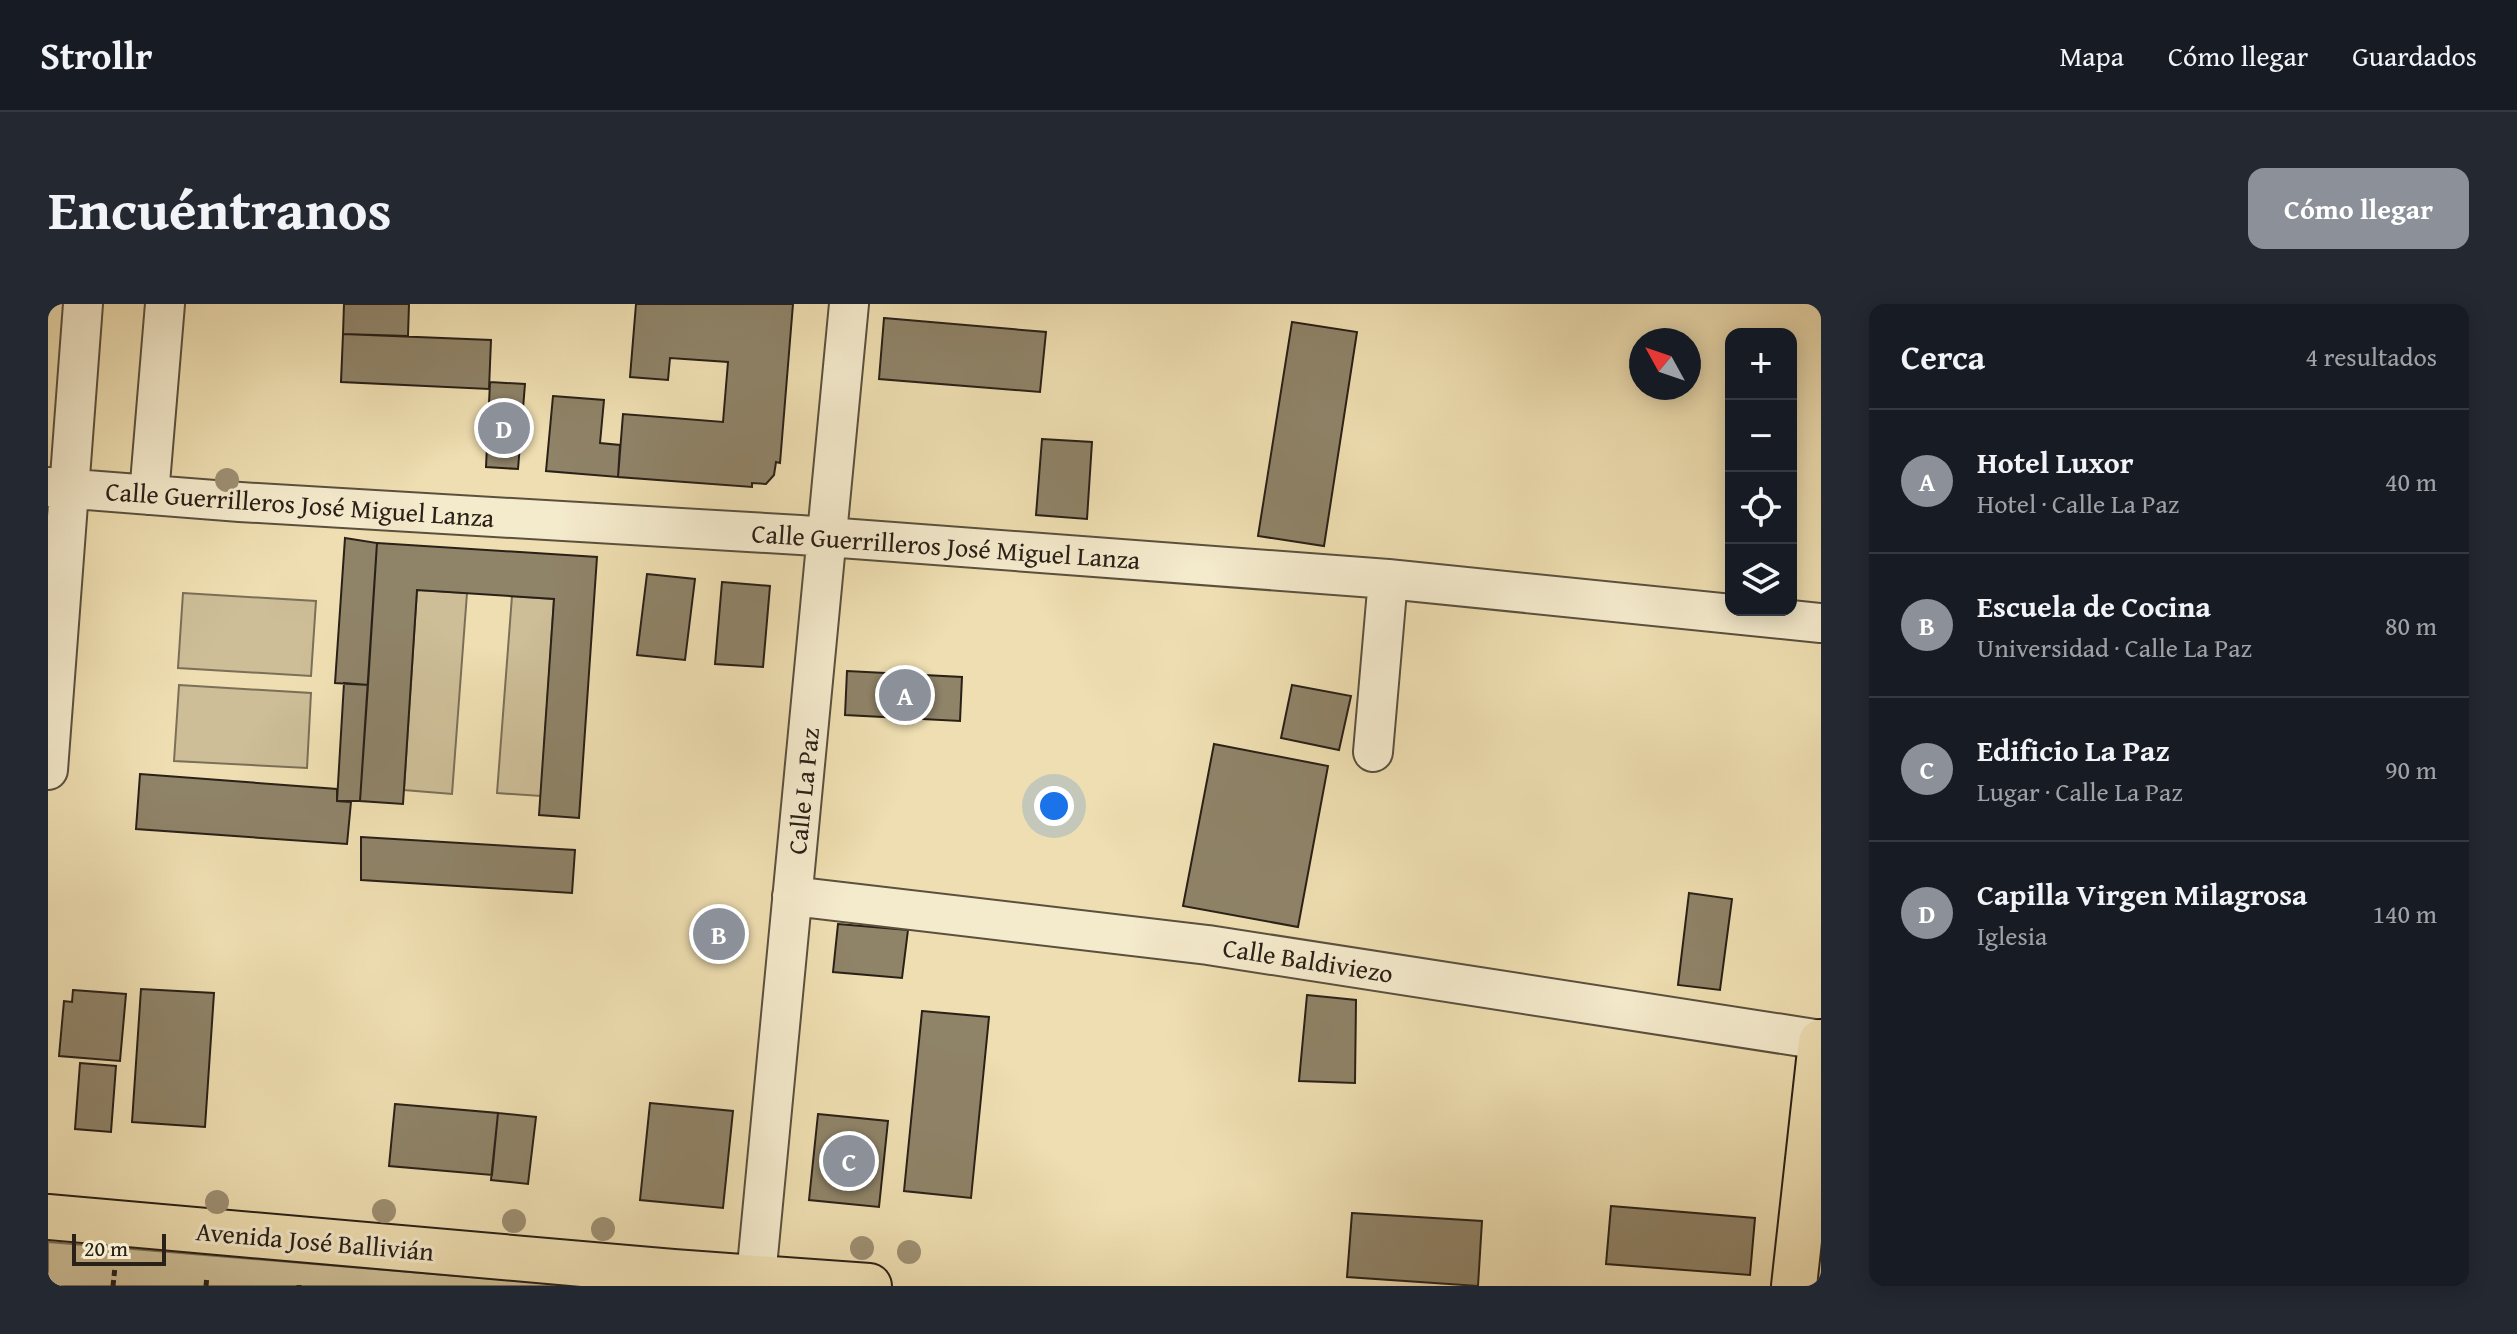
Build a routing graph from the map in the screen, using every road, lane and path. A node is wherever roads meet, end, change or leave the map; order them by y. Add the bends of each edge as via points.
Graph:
1 (83, 304) edge
2 (165, 304) edge
3 (849, 304) edge
4 (59, 488) edge
5 (149, 495) junction
6 (828, 537) junction
7 (1388, 579) junction
8 (1821, 623) edge
9 (1373, 752) dead end
10 (48, 770) edge
11 (792, 896) junction
12 (1821, 1041) edge
13 (48, 1217) edge
14 (115, 1267) dead end
15 (207, 1276) dead end
16 (757, 1281) edge
17 (113, 1286) edge
18 (206, 1286) edge
19 (869, 1286) edge
20 (1794, 1286) edge

1 - 4 street
2 - 5 street
3 - 6 street, Calle La Paz
4 - 5 street, Calle Guerrilleros José Miguel Lanza
4 - 10 street
5 - 6 street, Calle Guerrilleros José Miguel Lanza
6 - 7 street, Calle Guerrilleros José Miguel Lanza
6 - 11 street, Calle La Paz
7 - 8 street, Calle Guerrilleros José Miguel Lanza
7 - 9 street
11 - 12 street, Calle Baldiviezo via 1208,945
11 - 16 street, Calle La Paz
12 - 20 main road
13 - 16 main road, Avenida José Ballivián
14 - 17 path
15 - 18 path
16 - 19 main road, Avenida José Ballivián

